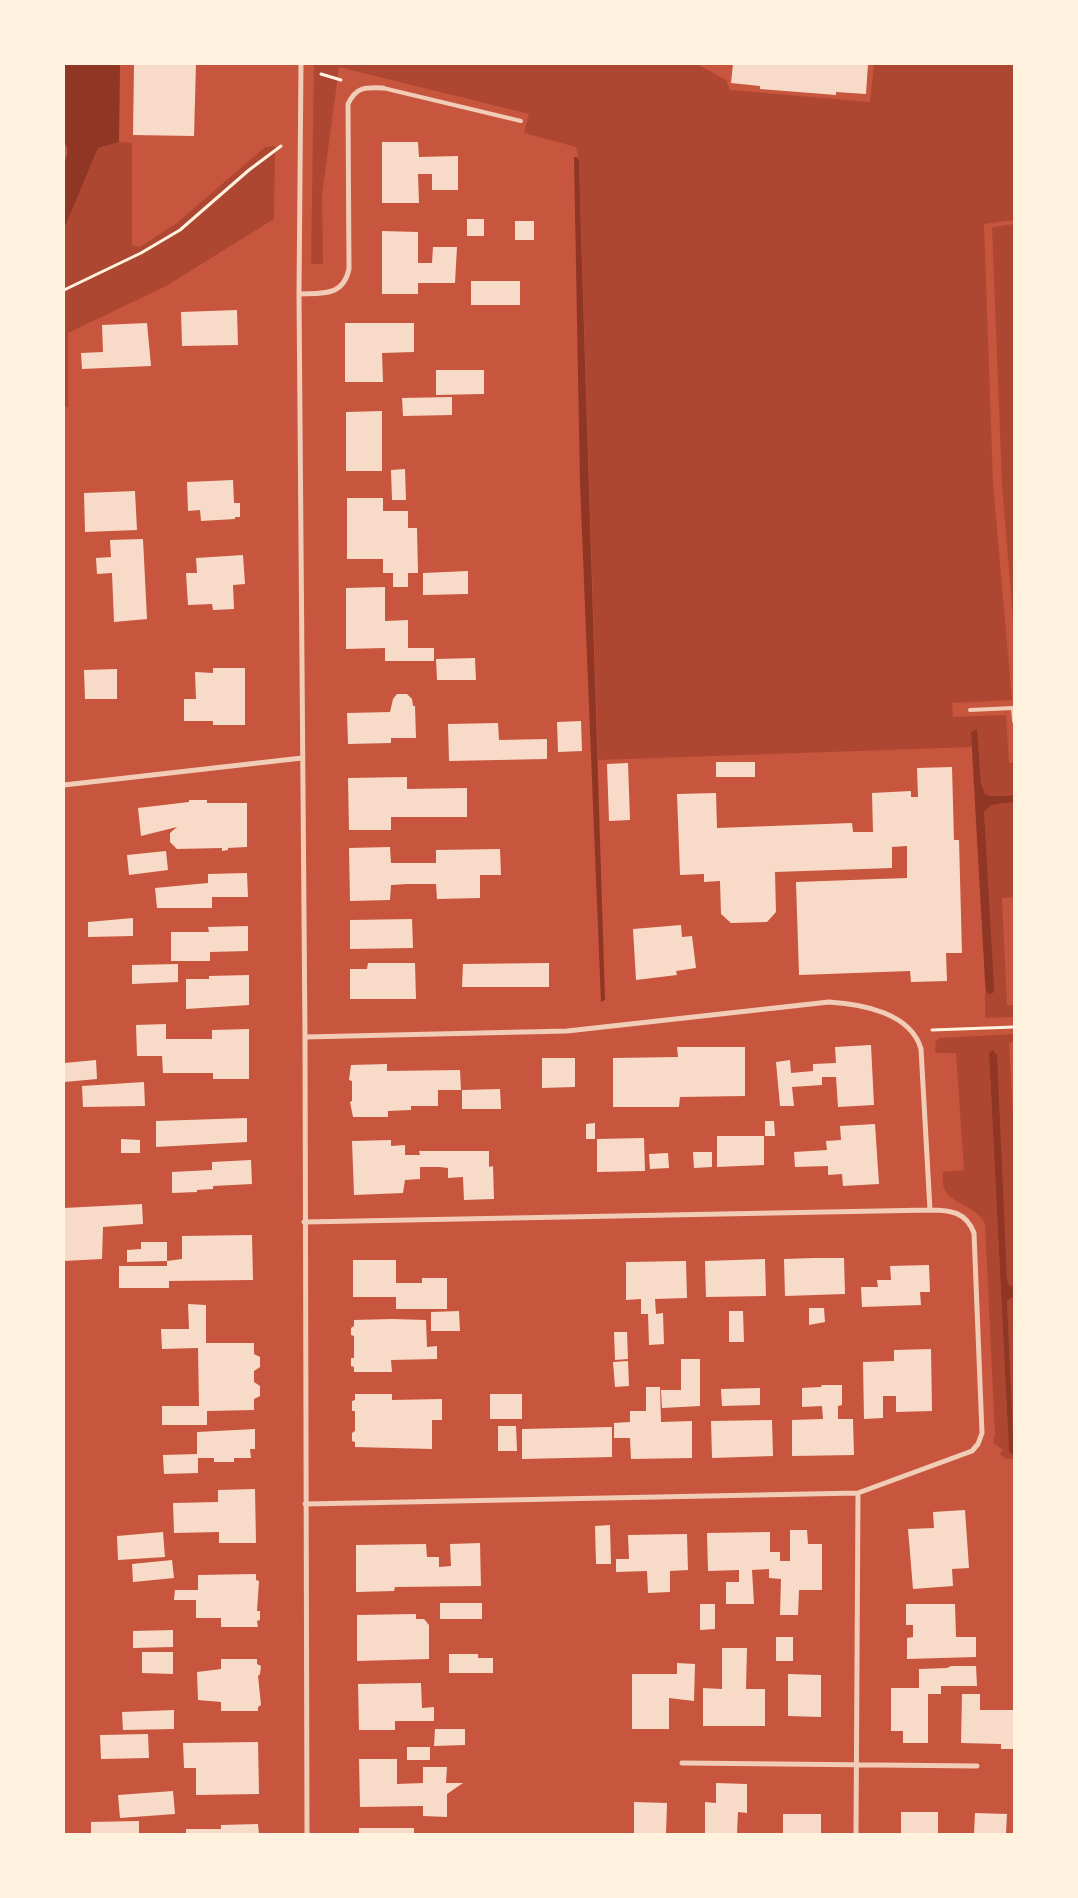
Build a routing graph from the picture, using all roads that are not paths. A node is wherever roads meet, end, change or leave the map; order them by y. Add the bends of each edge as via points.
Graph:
1 (301, 64) edge
2 (383, 88) joint
3 (521, 122) dead end
4 (299, 294) junction
5 (970, 710) dead end
6 (1014, 722) edge
7 (302, 758) junction
8 (64, 785) edge
9 (305, 1037) junction
10 (930, 1210) junction
11 (304, 1222) junction
12 (858, 1493) junction
13 (305, 1504) junction
14 (682, 1763) dead end
15 (857, 1766) junction
16 (977, 1766) dead end
17 (307, 1834) edge
18 (856, 1834) edge

1 - 4 street
2 - 3 lane
2 - 4 street via 362,87 353,93 348,104 347,280 330,292
4 - 7 street
5 - 6 lane via 1013,708
7 - 8 street
7 - 9 street
9 - 10 street via 567,1031 829,1002 859,1005 898,1018 914,1031 921,1049
9 - 11 street
10 - 11 street
10 - 12 street via 958,1213 971,1224 974,1233 982,1433 972,1451
11 - 13 street
12 - 13 street
12 - 15 street
13 - 17 street
14 - 15 street
15 - 16 street
15 - 18 street

